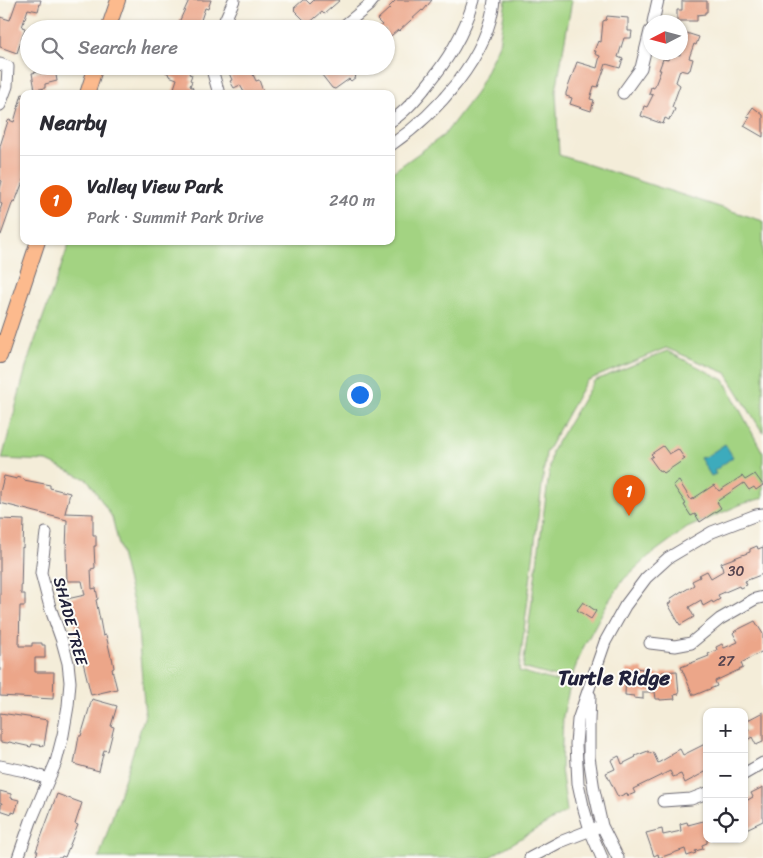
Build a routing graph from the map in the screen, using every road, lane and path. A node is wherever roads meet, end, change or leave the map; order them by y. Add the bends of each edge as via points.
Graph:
1 (118, 0) edge
2 (234, 0) edge
3 (373, 0) edge
4 (474, 0) edge
5 (494, 0) edge
6 (658, 0) edge
7 (655, 15) edge
8 (111, 20) edge
9 (225, 20) edge
10 (351, 20) edge
11 (451, 53) junction
12 (643, 60) edge
13 (4, 65) edge
14 (469, 65) junction
15 (93, 75) edge
16 (214, 75) edge
17 (88, 90) edge
18 (218, 90) edge
19 (423, 91) junction
20 (623, 92) dead end
21 (0, 105) edge
22 (437, 107) junction
23 (395, 118) edge
24 (395, 142) edge
25 (37, 245) edge
26 (0, 356) edge
27 (763, 514) edge
28 (46, 534) dead end
29 (763, 596) edge
30 (650, 643) dead end
31 (591, 680) junction
32 (763, 763) edge
33 (0, 766) edge
34 (748, 772) edge
35 (48, 779) junction
36 (703, 795) edge
37 (663, 801) dead end
38 (602, 826) junction
39 (590, 830) junction
40 (18, 858) edge
41 (530, 858) edge
42 (602, 858) edge
43 (618, 858) edge

1 - 8 main road
2 - 9 street
3 - 10 street
4 - 11 street
5 - 14 street via 484,39
6 - 7 street
11 - 14 street
11 - 19 street
12 - 20 street via 641,68
13 - 21 street via 7,86
14 - 22 street
15 - 17 main road
16 - 18 street
19 - 22 street
19 - 23 street
22 - 24 street
25 - 26 main road
27 - 31 street via 712,532 668,558 646,578 624,606 605,642
28 - 35 street, SHADE TREE via 41,573 68,663 70,682 63,735
29 - 30 street via 720,620 691,643 676,646
31 - 38 street via 589,757
31 - 39 street via 578,720 576,744 578,783
32 - 34 street
33 - 35 street
35 - 40 street, SHADE TREE
36 - 37 street via 692,799
38 - 39 street
38 - 43 street
39 - 41 street
39 - 42 street

